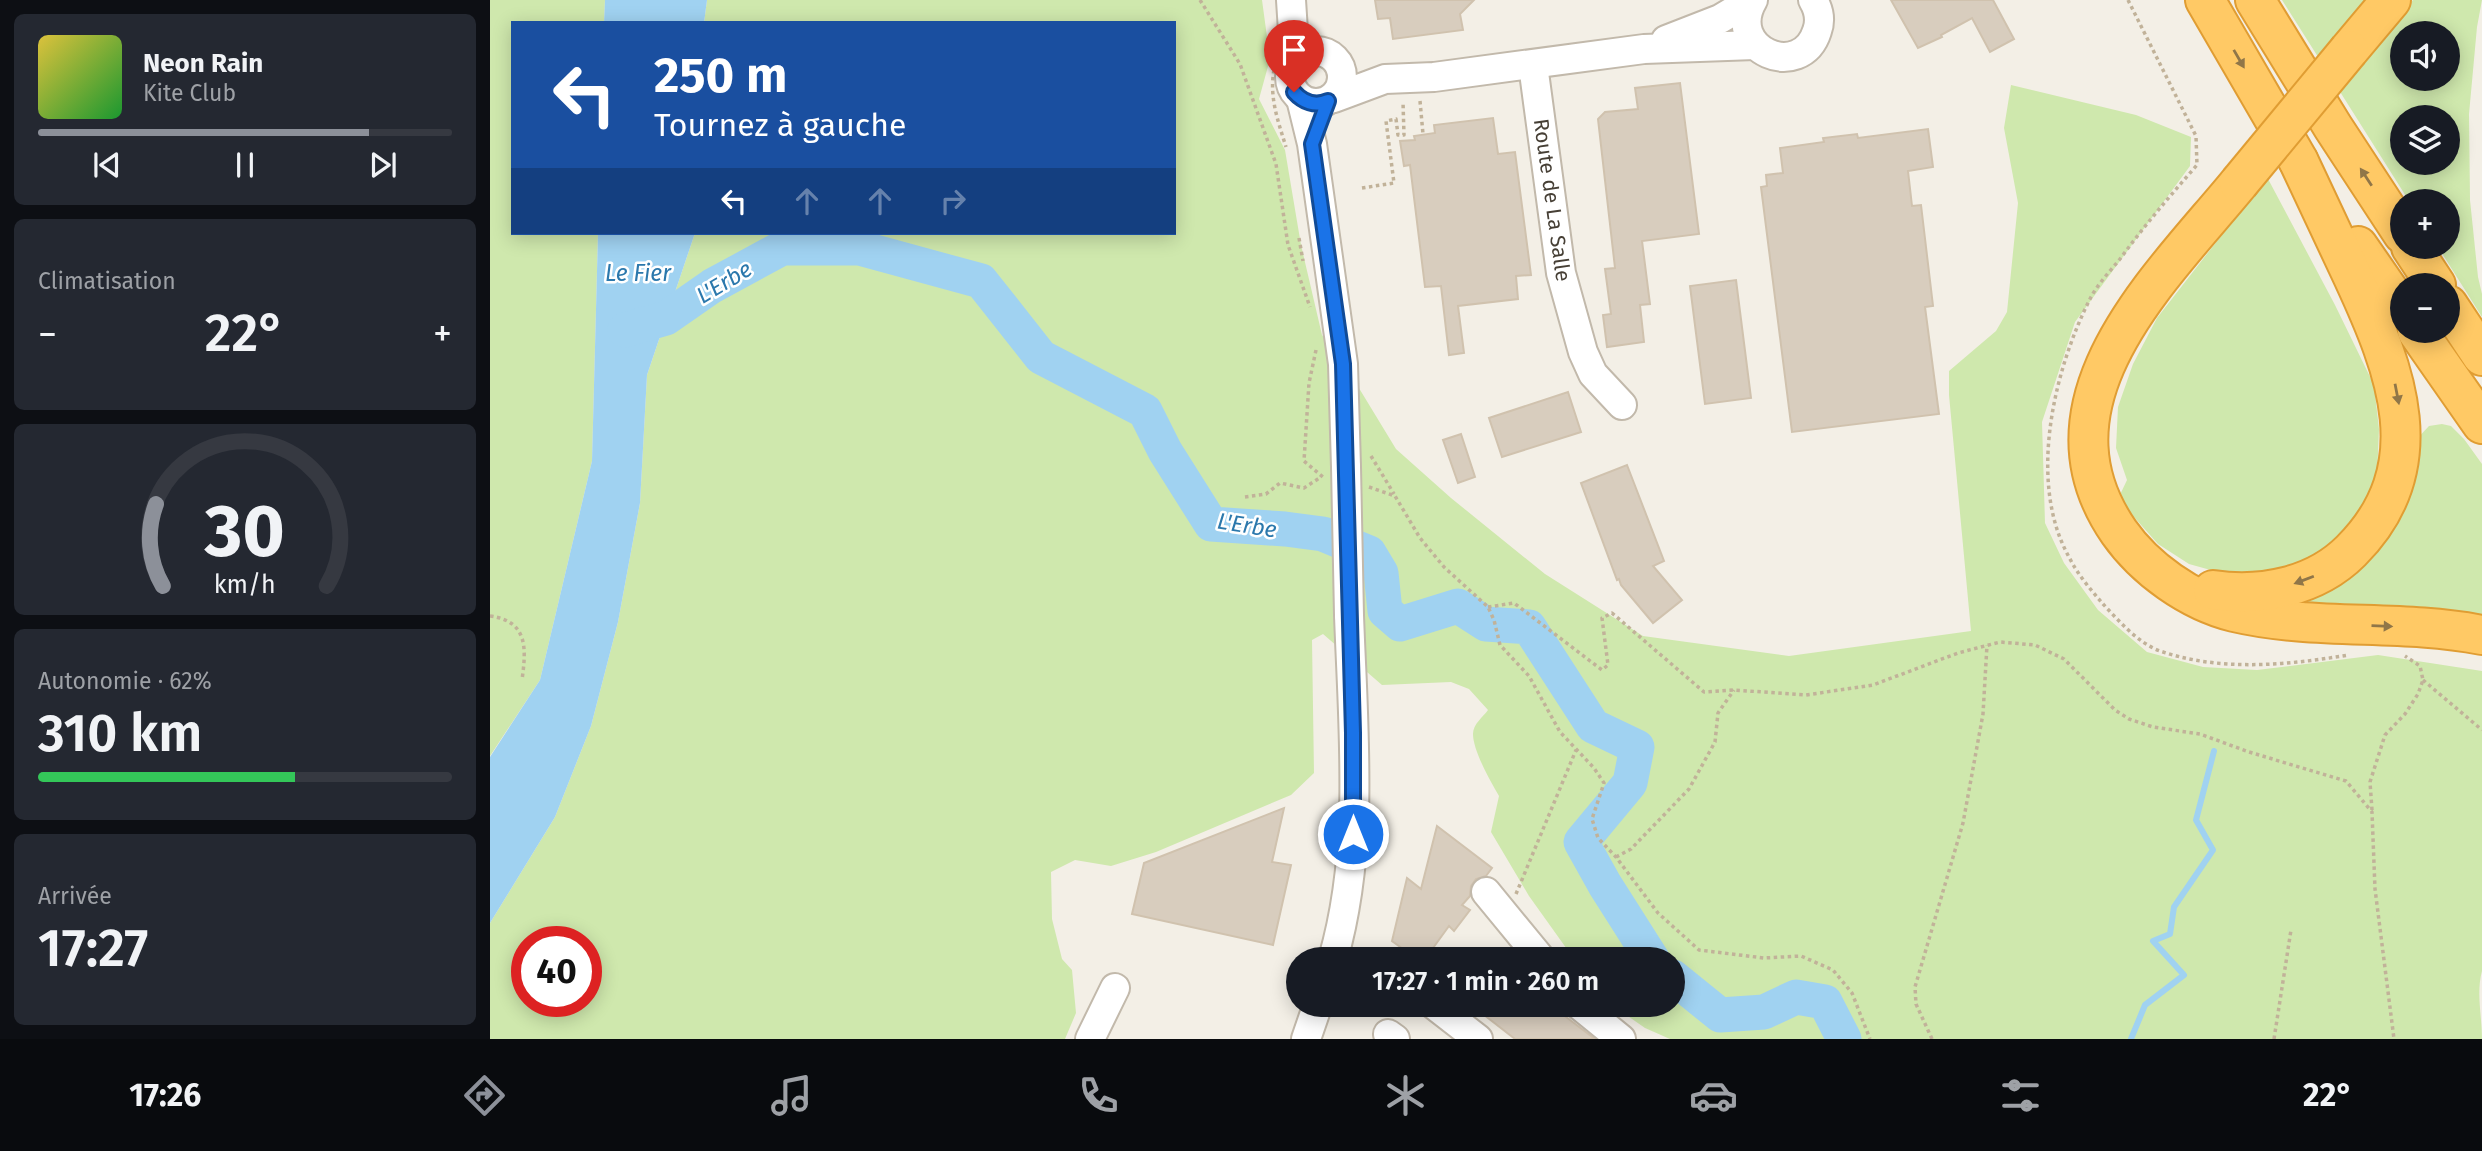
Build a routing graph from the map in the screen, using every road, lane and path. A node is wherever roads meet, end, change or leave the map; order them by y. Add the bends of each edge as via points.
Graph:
1 (1199, 0) edge
2 (1752, 0) edge
3 (1813, 0) edge
4 (2128, 0) edge
5 (2205, 0) edge
6 (2255, 0) edge
7 (2391, 0) edge
8 (1292, 5) edge
9 (1755, 45) junction
10 (1644, 48) junction
11 (1327, 55) junction
12 (1294, 62) junction
13 (1533, 65) junction
14 (1401, 79) junction
15 (1321, 99) junction
16 (1423, 134) dead end
17 (2299, 162) junction
18 (1362, 188) dead end
19 (2390, 214) edge
20 (2390, 292) edge
21 (1312, 313) dead end
22 (2460, 322) edge
23 (1318, 342) dead end
24 (2425, 343) edge
25 (2482, 356) edge
26 (1622, 405) dead end
27 (2482, 424) edge
28 (1358, 467) junction
29 (1395, 496) junction
30 (1245, 497) dead end
31 (2155, 569) junction
32 (1488, 607) junction
33 (490, 616) edge
34 (2482, 635) edge
35 (1987, 645) junction
36 (2395, 653) dead end
37 (2349, 654) dead end
38 (522, 680) dead end
39 (2423, 680) junction
40 (1734, 690) junction
41 (2482, 730) edge
42 (1576, 750) junction
43 (2372, 812) junction
44 (1616, 857) junction
45 (1486, 892) dead end
46 (1506, 917) junction
47 (2291, 930) dead end
48 (1336, 947) edge
49 (1531, 947) edge
50 (1115, 988) dead end
51 (1314, 1017) edge
52 (1450, 1017) edge
53 (1594, 1017) edge
54 (1090, 1039) edge
55 (1306, 1039) edge
56 (1478, 1039) edge
57 (1621, 1039) edge
58 (1870, 1039) edge
59 (1932, 1039) edge
60 (2274, 1039) edge
61 (2394, 1039) edge

1 - 21 path via 1240,64 1276,164 1287,245
2 - 9 street via 1746,21
2 - 10 street via 1720,19
3 - 9 street via 1819,26 1803,51 1778,57
4 - 37 path via 2196,136 2197,165 2092,295 2063,367 2049,431 2048,480 2056,525 2068,556 2088,587 2137,637 2158,650 2194,660 2263,665
5 -> 17 highway
19 -> 6 highway
7 - 31 highway, bridge via 2135,313 2108,357 2093,397 2089,455 2099,498 2126,541
8 - 11 street
8 - 12 street
9 - 10 street
10 - 13 street
11 - 12 street via 1311,52
11 - 14 street
11 - 15 street via 1340,67 1343,78 1340,89
12 - 15 street via 1290,72 1294,92
13 - 14 street
13 - 26 street, Route de La Salle via 1561,273 1583,352 1594,374
14 - 15 street
14 - 16 path
14 - 18 path via 1404,135 1398,135 1396,119 1386,121 1394,183
15 - 28 street via 1312,144
17 - 20 highway
17 -> 31 highway via 2393,374 2401,440 2391,492 2374,525 2344,558 2295,584 2265,591 2221,591
22 - 25 highway
23 - 30 path via 1309,383 1304,461 1321,477 1304,488 1280,483 1266,494
24 - 27 highway
28 - 29 path
28 - 29 path
28 - 48 street, bridge via 1349,615 1353,859
29 - 32 path via 1444,567
31 -> 34 highway via 2201,600 2252,615
32 - 40 path via 1514,603 1602,670 1608,665 1602,618 1612,613 1704,692
32 - 42 path via 1500,645 1529,676 1560,732
33 - 38 path via 518,630 526,648
35 - 40 path via 1873,685 1806,695
35 - 43 path via 2035,645 2064,659 2129,719 2200,734 2346,781
35 - 59 path via 1983,714 1963,823 1915,987 1916,1004
36 - 39 path via 2420,666
39 - 41 path
39 - 43 path via 2405,714 2385,735 2370,782
40 - 44 path via 1718,713 1714,742 1689,789 1631,849
42 - 44 path via 1604,783 1592,819 1598,838
42 - 46 path
43 - 61 path via 2375,889
44 - 58 path via 1658,913 1699,950 1764,958 1801,956 1833,970 1852,993
45 - 46 street
46 - 49 street
47 - 60 path
50 - 54 street
51 - 55 street
52 - 56 street
53 - 57 street

